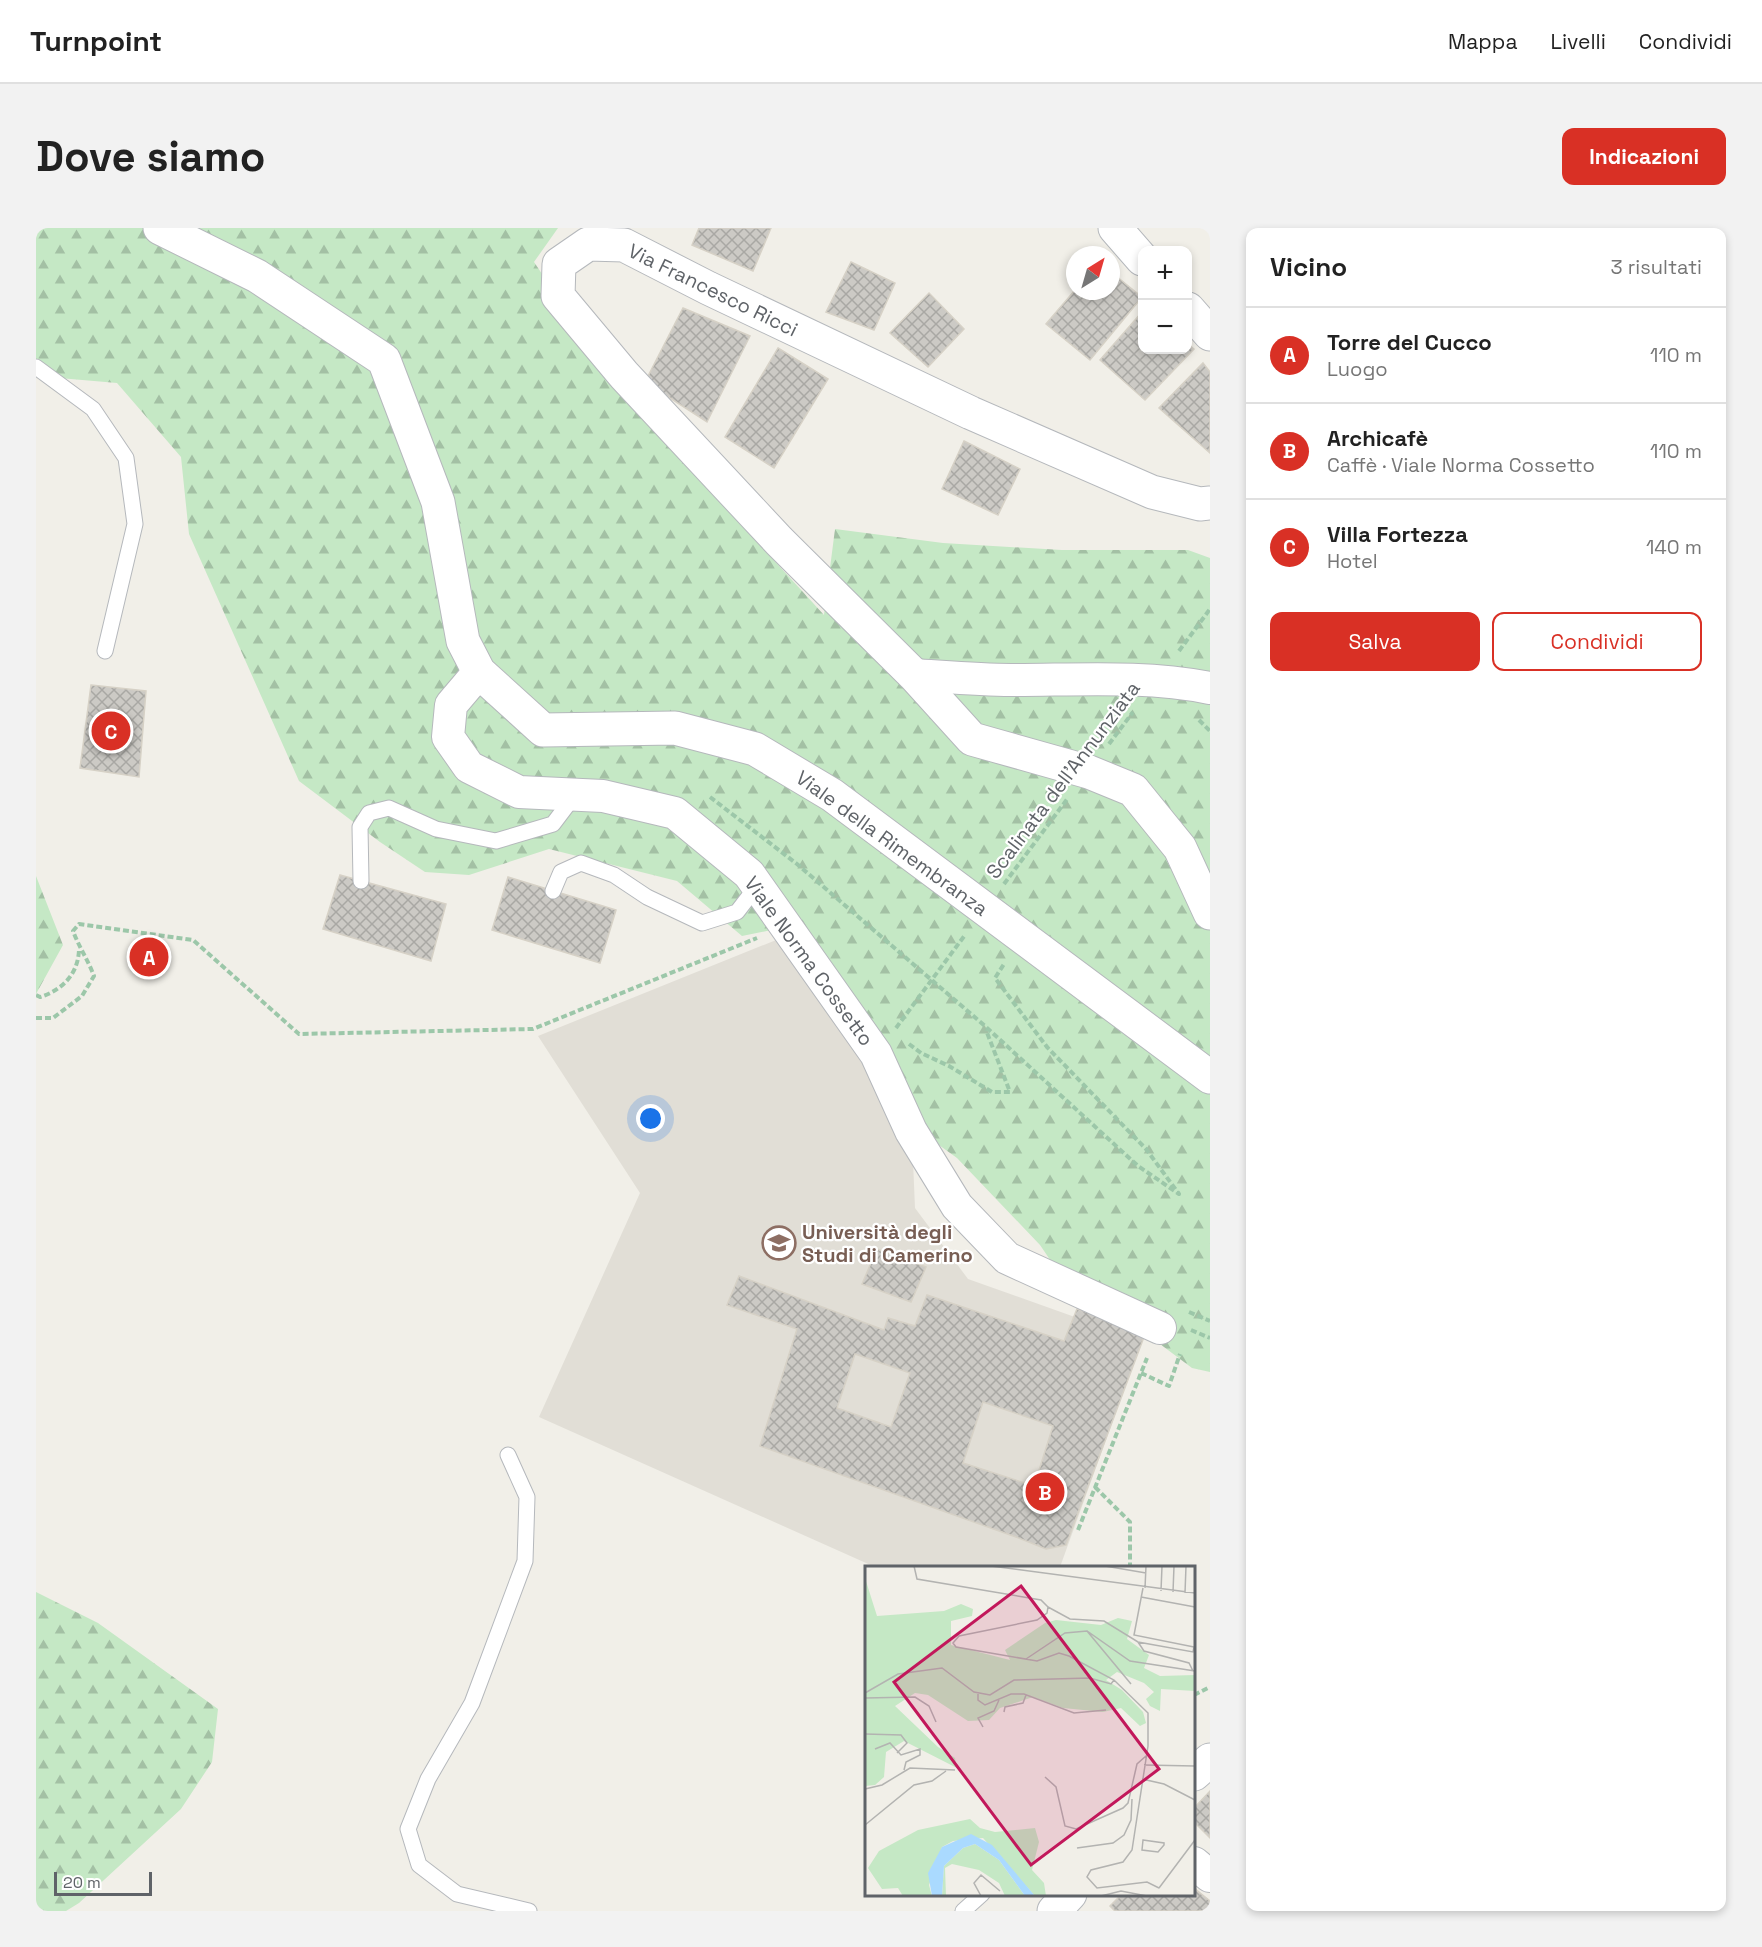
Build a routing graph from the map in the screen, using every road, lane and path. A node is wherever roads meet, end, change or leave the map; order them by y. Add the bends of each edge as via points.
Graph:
1 (160, 228) edge
2 (1115, 228) edge
3 (1138, 253) edge
4 (1192, 314) edge
5 (1210, 334) edge
6 (36, 367) edge
7 (1210, 503) edge
8 (1210, 609) edge
9 (105, 651) dead end
10 (479, 672) junction
11 (914, 675) junction
12 (1156, 682) junction
13 (1210, 688) edge
14 (1089, 772) junction
15 (700, 794) dead end
16 (575, 795) junction
17 (361, 881) dead end
18 (757, 886) junction
19 (553, 891) dead end
20 (984, 910) junction
21 (1210, 913) edge
22 (786, 927) junction
23 (79, 947) junction
24 (1053, 962) junction
25 (931, 981) junction
26 (36, 994) edge
27 (36, 1018) edge
28 (985, 1026) junction
29 (884, 1043) junction
30 (1210, 1077) edge
31 (1187, 1311) dead end
32 (1210, 1321) edge
33 (1173, 1333) junction
34 (1210, 1338) edge
35 (1182, 1348) dead end
36 (1141, 1373) junction
37 (508, 1455) dead end
38 (1095, 1487) junction
39 (1078, 1530) dead end
40 (1130, 1566) edge
41 (1210, 1687) edge
42 (1195, 1689) edge
43 (1201, 1692) junction
44 (1195, 1695) edge
45 (1210, 1760) edge
46 (1195, 1773) edge
47 (1195, 1864) edge
48 (1210, 1876) edge
49 (980, 1896) edge
50 (1068, 1896) edge
51 (1072, 1896) edge
52 (529, 1911) edge
53 (963, 1911) edge
54 (1054, 1911) edge
55 (1084, 1911) edge

1 - 10 street via 257,276 384,360 438,502 463,641
2 - 3 street
4 - 5 street
6 - 9 lane via 93,409 126,458 135,524
7 - 11 street, Via Francesco Ricci via 1152,492 971,413 624,245 588,244 559,264 558,296 624,375 779,541
8 - 12 path, Scalinata dell'Annunziata
10 - 16 street, Viale Norma Cossetto via 451,705 448,737 469,767 519,792
10 - 20 street, Viale della Rimembranza via 543,730 675,728 755,748 832,795
11 - 12 street
11 - 14 street via 972,740
12 - 13 street
12 - 14 path, Scalinata dell'Annunziata
14 - 20 path, Scalinata dell'Annunziata
14 - 21 street via 1133,790 1180,848
15 - 25 path via 711,797 797,864
16 - 17 lane via 553,824 496,841 436,829 389,808 369,813 360,827
16 - 18 street, Viale Norma Cossetto via 603,796 675,813 749,874
18 - 19 lane via 737,912 702,923 647,897 614,875 581,863 561,872
18 - 22 street, Viale Norma Cossetto
20 - 24 street, Viale della Rimembranza
20 - 25 path, Scalinata dell'Annunziata
22 - 23 path via 533,1029 299,1034 193,940 79,924 73,931
22 - 29 street, Viale Norma Cossetto
23 - 26 path via 79,959 68,980 48,994
23 - 27 path via 94,976 82,996 53,1018
24 - 28 path via 1007,959 995,978 1047,1047 1146,1149 1179,1194 1138,1166
24 - 30 street, Viale della Rimembranza
25 - 28 path
25 - 29 path, Scalinata dell'Annunziata
28 - 29 path via 1010,1092 992,1092 921,1053
29 - 33 street, Viale Norma Cossetto via 911,1131 957,1206 1007,1258
31 - 32 path
33 - 34 path via 1189,1329
33 - 36 path
35 - 36 path via 1168,1386
36 - 38 path
37 - 52 lane via 527,1497 525,1561 472,1703 428,1779 408,1829 419,1865 457,1894
38 - 39 path
38 - 40 path via 1130,1522
41 - 43 path
42 - 43 path
43 - 44 path
45 - 46 street
47 - 48 street
49 - 53 lane
50 - 54 street
51 - 55 street

